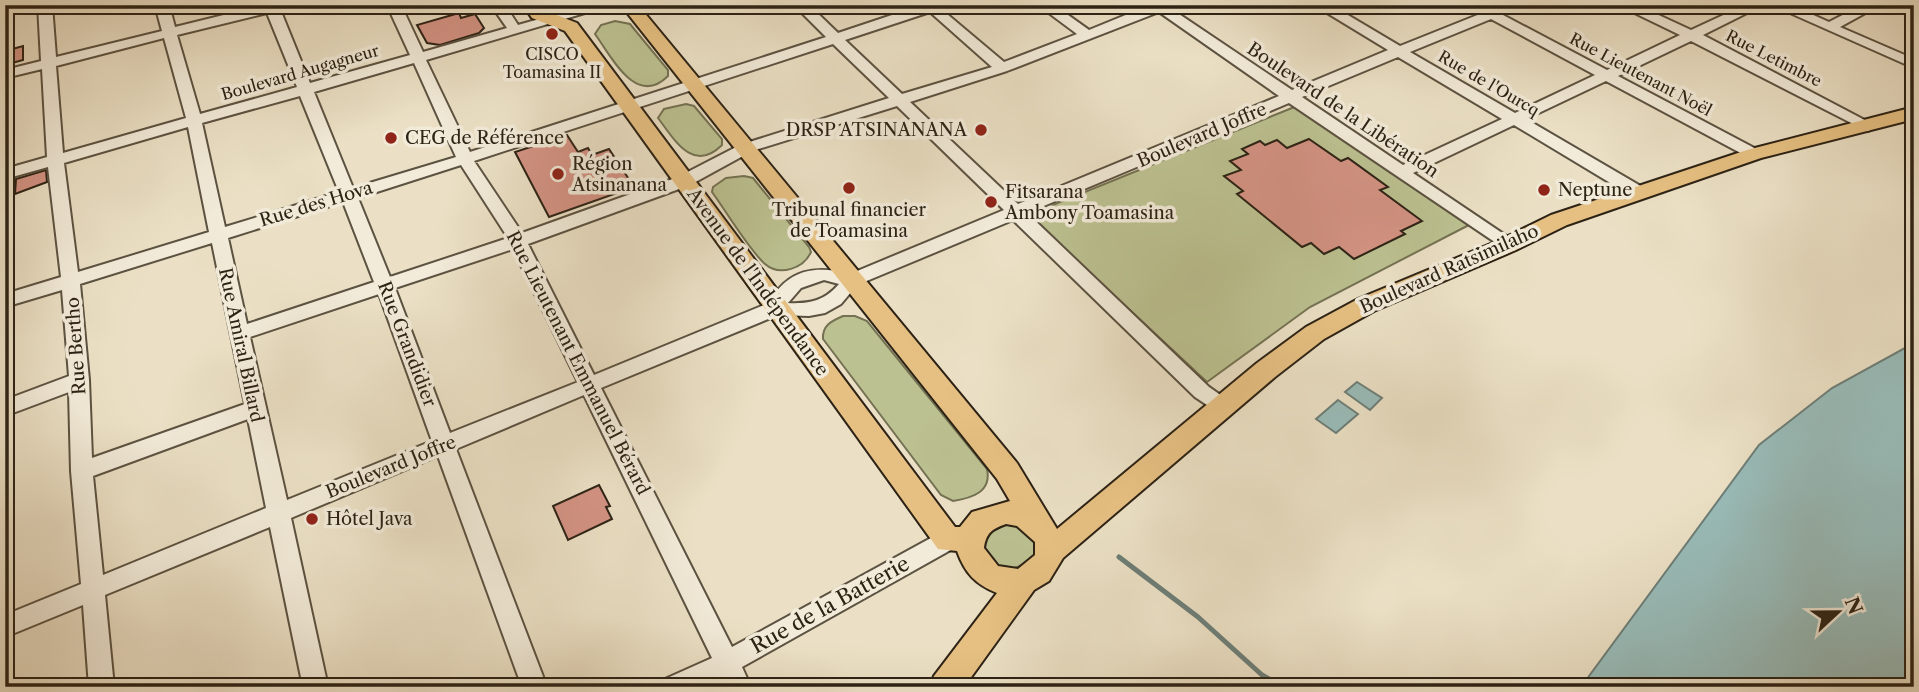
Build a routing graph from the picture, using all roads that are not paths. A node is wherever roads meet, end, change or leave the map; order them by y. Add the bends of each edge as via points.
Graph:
1 (45, 5) edge
2 (162, 5) edge
3 (394, 5) edge
4 (498, 5) edge
5 (531, 5) edge
6 (629, 5) edge
7 (801, 5) edge
8 (1045, 5) edge
9 (1321, 5) edge
10 (1474, 5) edge
11 (1516, 5) edge
12 (1625, 5) edge
13 (1756, 5) edge
14 (1779, 5) edge
15 (1873, 5) edge
16 (275, 6) edge
17 (597, 6) edge
18 (933, 6) edge
19 (1163, 6) edge
20 (555, 11) edge
21 (1492, 15) junction
22 (1829, 27) junction
23 (514, 29) junction
24 (170, 33) junction
25 (1693, 36) junction
26 (834, 37) junction
27 (1089, 37) junction
28 (1399, 51) junction
29 (417, 57) junction
30 (48, 63) junction
31 (1914, 64) edge
32 (1002, 68) junction
33 (5, 74) edge
34 (1608, 75) junction
35 (695, 83) junction
36 (306, 89) junction
37 (1294, 96) junction
38 (903, 101) junction
39 (627, 106) junction
40 (1914, 113) edge
41 (1515, 118) junction
42 (194, 121) junction
43 (1868, 126) junction
44 (746, 148) junction
45 (1754, 154) junction
46 (55, 159) junction
47 (465, 159) junction
48 (1408, 169) junction
49 (5, 174) edge
50 (684, 181) junction
51 (1638, 192) junction
52 (349, 194) junction
53 (1014, 213) junction
54 (217, 233) junction
55 (519, 241) junction
56 (1514, 242) junction
57 (70, 279) junction
58 (851, 281) junction
59 (385, 286) junction
60 (5, 301) edge
61 (776, 308) junction
62 (238, 334) junction
63 (79, 380) junction
64 (592, 384) junction
65 (1222, 407) junction
66 (5, 408) edge
67 (255, 408) junction
68 (446, 444) junction
69 (82, 471) junction
70 (278, 513) junction
71 (1037, 524) junction
72 (959, 539) junction
73 (1051, 551) junction
74 (1023, 580) junction
75 (93, 589) junction
76 (5, 626) edge
77 (727, 663) junction
78 (102, 687) edge
79 (316, 687) edge
80 (534, 687) edge
81 (674, 687) edge
82 (739, 687) edge
83 (945, 687) edge

1 - 30 street, Rue Bertho
2 - 24 street, Rue Amiral Billard
3 - 29 street, Rue Lieutenant Emmanuel Bérard
4 - 23 street
5 - 20 main road, Avenue de l'Indépendance via 538,14
6 - 35 main road
7 - 26 street
8 - 27 street
9 - 28 street, Rue de l'Ourcq
10 - 21 street, Rue Lieutenant Noël
11 - 21 street, Boulevard Joffre
12 - 25 street, Rue Letimbre
13 - 25 street
14 - 22 street
15 - 22 street
16 - 24 street
16 - 36 street, Rue Grandidier
17 - 20 street, Boulevard Augagneur
18 - 26 street
18 - 32 street
19 - 27 street
19 - 37 street, Boulevard de la Libération
20 - 23 street, Boulevard Augagneur
20 - 39 main road, Avenue de l'Indépendance
21 - 28 street, Boulevard Joffre
21 - 34 street, Rue Lieutenant Noël
22 - 31 street
23 - 29 street, Boulevard Augagneur
24 - 30 street
24 - 42 street, Rue Amiral Billard
25 - 34 street
25 - 43 street, Rue Letimbre
26 - 35 street
26 - 38 street
27 - 32 street
28 - 37 street, Boulevard Joffre
28 - 41 street, Rue de l'Ourcq
29 - 36 street, Boulevard Augagneur
29 - 47 street, Rue Lieutenant Emmanuel Bérard
30 - 33 street
30 - 46 street, Rue Bertho
32 - 38 street
34 - 41 street
34 - 45 street, Rue Lieutenant Noël
35 - 39 street, Rue des Hova
35 - 44 main road
36 - 42 street, Boulevard Augagneur
36 - 52 street, Rue Grandidier
37 - 48 street, Boulevard de la Libération
37 - 53 street, Boulevard Joffre
37 - 56 street, Boulevard de la Libération
38 - 44 street
38 - 53 street
39 - 47 street, Rue des Hova
39 - 50 main road, Avenue de l'Indépendance
40 - 43 main road, Boulevard Ratsimilaho
41 - 48 street
41 - 51 street, Rue de l'Ourcq
42 - 46 street, Boulevard Augagneur
42 - 54 street, Rue Amiral Billard
43 - 45 main road, Boulevard Ratsimilaho
44 - 50 street
44 - 58 main road
45 - 51 main road, Boulevard Ratsimilaho
46 - 49 street, Boulevard Augagneur
46 - 57 street, Rue Bertho
47 - 52 street, Rue des Hova
47 - 55 street, Rue Lieutenant Emmanuel Bérard
48 - 56 street, Boulevard de la Libération
50 - 55 street
50 - 61 main road, Avenue de l'Indépendance
51 - 56 main road, Boulevard Ratsimilaho via 1559,220
52 - 54 street, Rue des Hova
52 - 59 street, Rue Grandidier
53 - 58 street, Boulevard Joffre
53 - 65 street
54 - 57 street, Rue des Hova
54 - 62 street, Rue Amiral Billard
55 - 59 street
55 - 64 street, Rue Lieutenant Emmanuel Bérard
56 - 65 main road, Boulevard Ratsimilaho via 1366,305 1315,333
57 - 60 street, Rue des Hova
57 - 63 street, Rue Bertho
58 - 61 street via 825,307 803,312
58 - 61 street via 824,274 803,278 785,289
58 - 71 main road via 1007,471
59 - 62 street
59 - 68 street, Rue Grandidier
61 - 64 street, Boulevard Joffre
61 - 72 main road, Avenue de l'Indépendance
62 - 67 street, Rue Amiral Billard
63 - 66 street
63 - 69 street, Rue Bertho
64 - 68 street, Boulevard Joffre
64 - 77 street, Rue Lieutenant Emmanuel Bérard
65 - 73 main road, Boulevard Ratsimilaho
67 - 69 street
67 - 70 street, Rue Amiral Billard
68 - 70 street, Boulevard Joffre
68 - 80 street, Rue Grandidier
69 - 75 street, Rue Bertho
70 - 75 street, Boulevard Joffre
70 - 79 street, Rue Amiral Billard
71 - 72 main road via 1029,516 1005,512 982,520
71 - 73 main road via 1045,530
72 - 74 main road via 978,569 999,581
72 - 77 street, Rue de la Batterie
73 - 74 main road via 1043,568
74 - 83 main road
75 - 76 street, Boulevard Joffre
75 - 78 street, Rue Bertho
77 - 81 street, Rue de la Batterie
77 - 82 street, Rue Lieutenant Emmanuel Bérard

